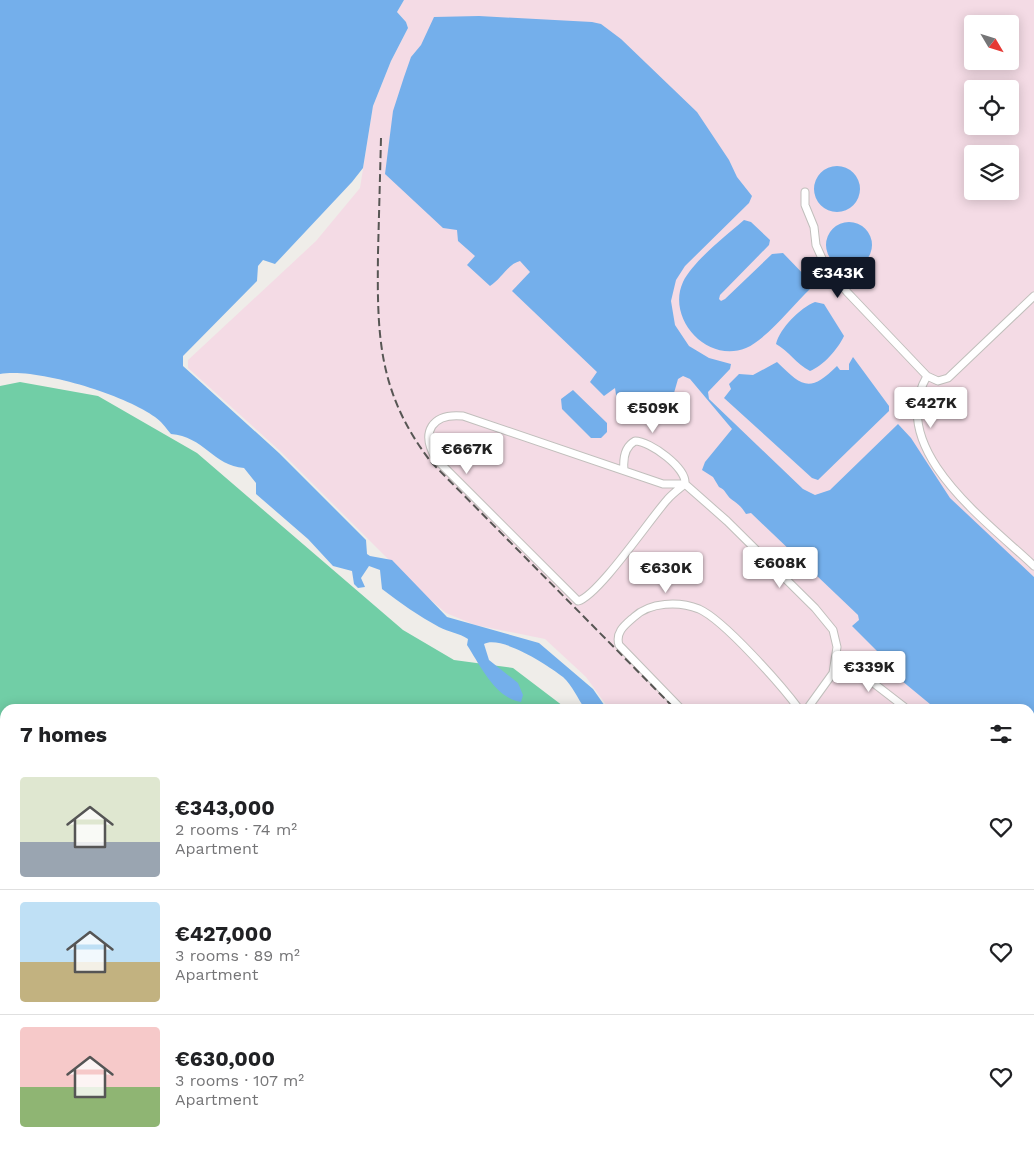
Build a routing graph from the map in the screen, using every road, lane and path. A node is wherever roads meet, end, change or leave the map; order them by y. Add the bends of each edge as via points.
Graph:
1 (805, 192) dead end
2 (1034, 296) edge
3 (927, 376) junction
4 (624, 470) junction
5 (685, 484) junction
6 (1034, 566) edge
7 (835, 666) junction
8 (676, 704) edge
9 (796, 704) edge
10 (811, 704) edge
11 (900, 704) edge

1 - 3 street via 805,205 825,265 846,292
2 - 3 street via 948,378 938,381
3 - 6 street via 917,410 921,435 932,461 955,491
4 - 5 street via 663,484
4 - 5 street via 628,446 635,441 643,442 680,470 685,476
4 - 5 street via 463,416 442,418 429,432 428,440 436,459 578,601 610,571 667,500
5 - 7 street via 727,521 826,620 836,641
7 - 10 street via 830,679
7 - 11 street via 863,676
8 - 9 street via 619,645 618,633 623,626 649,607 681,604 700,610 719,624

